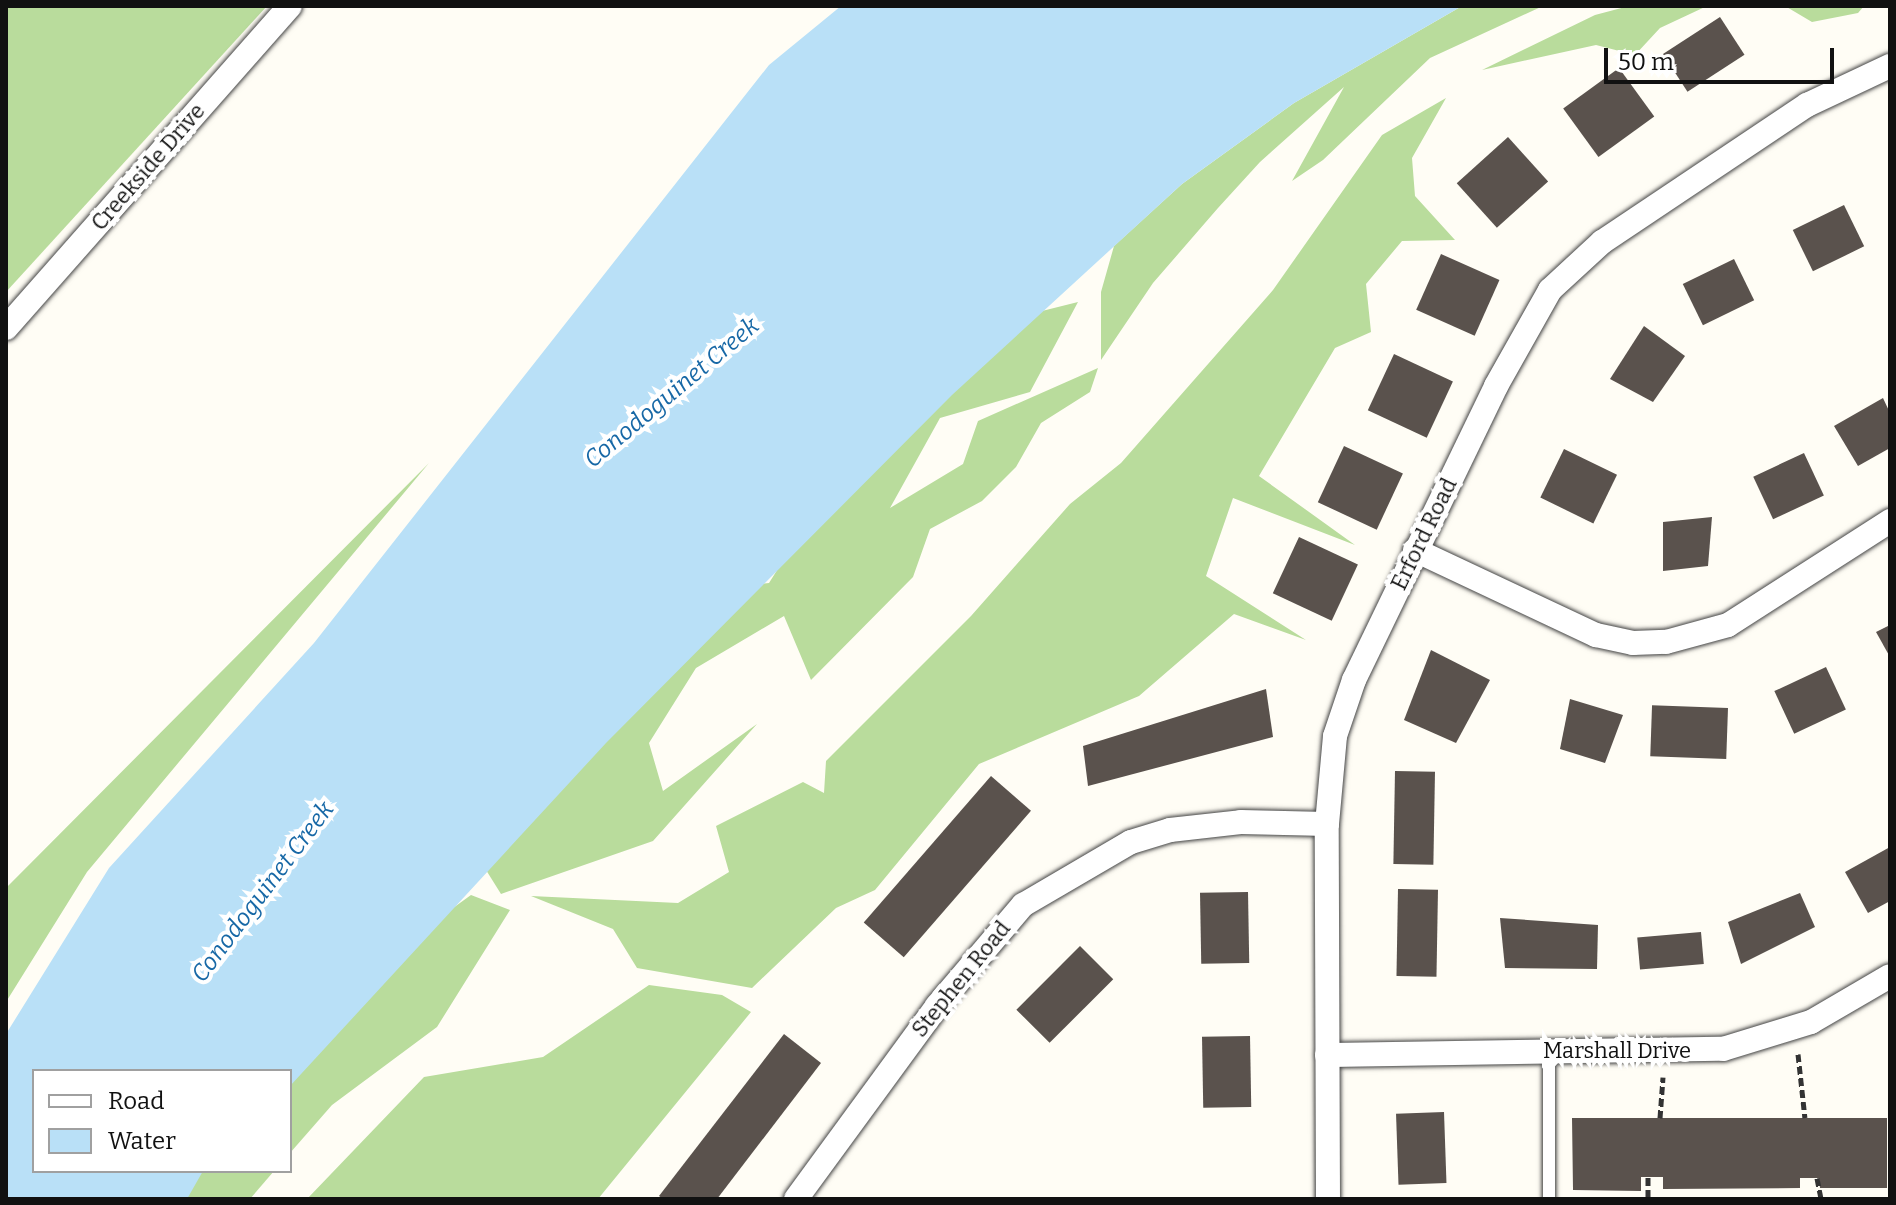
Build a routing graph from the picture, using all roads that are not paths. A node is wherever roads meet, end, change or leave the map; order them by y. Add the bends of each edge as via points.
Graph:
1 (290, 6) edge
2 (1890, 66) edge
3 (6, 328) edge
4 (1890, 521) edge
5 (1415, 550) junction
6 (1327, 824) junction
7 (1890, 976) edge
8 (1549, 1052) junction
9 (1327, 1055) junction
10 (796, 1199) edge
11 (1328, 1199) edge
12 (1549, 1199) edge

1 - 3 street, Creekside Drive
2 - 5 street, Erford Road via 1807,105 1635,219 1565,275 1541,303
4 - 5 street via 1728,625 1666,642 1633,643 1596,635
5 - 6 street, Erford Road via 1354,680 1335,736
6 - 9 street, Erford Road
6 - 10 street, Stephen Road via 1241,822 1170,830 1131,842 1023,905 937,1006
7 - 8 street, Marshall Drive via 1789,1030 1723,1049
8 - 9 street, Marshall Drive
8 - 12 lane
9 - 11 street, Erford Road

